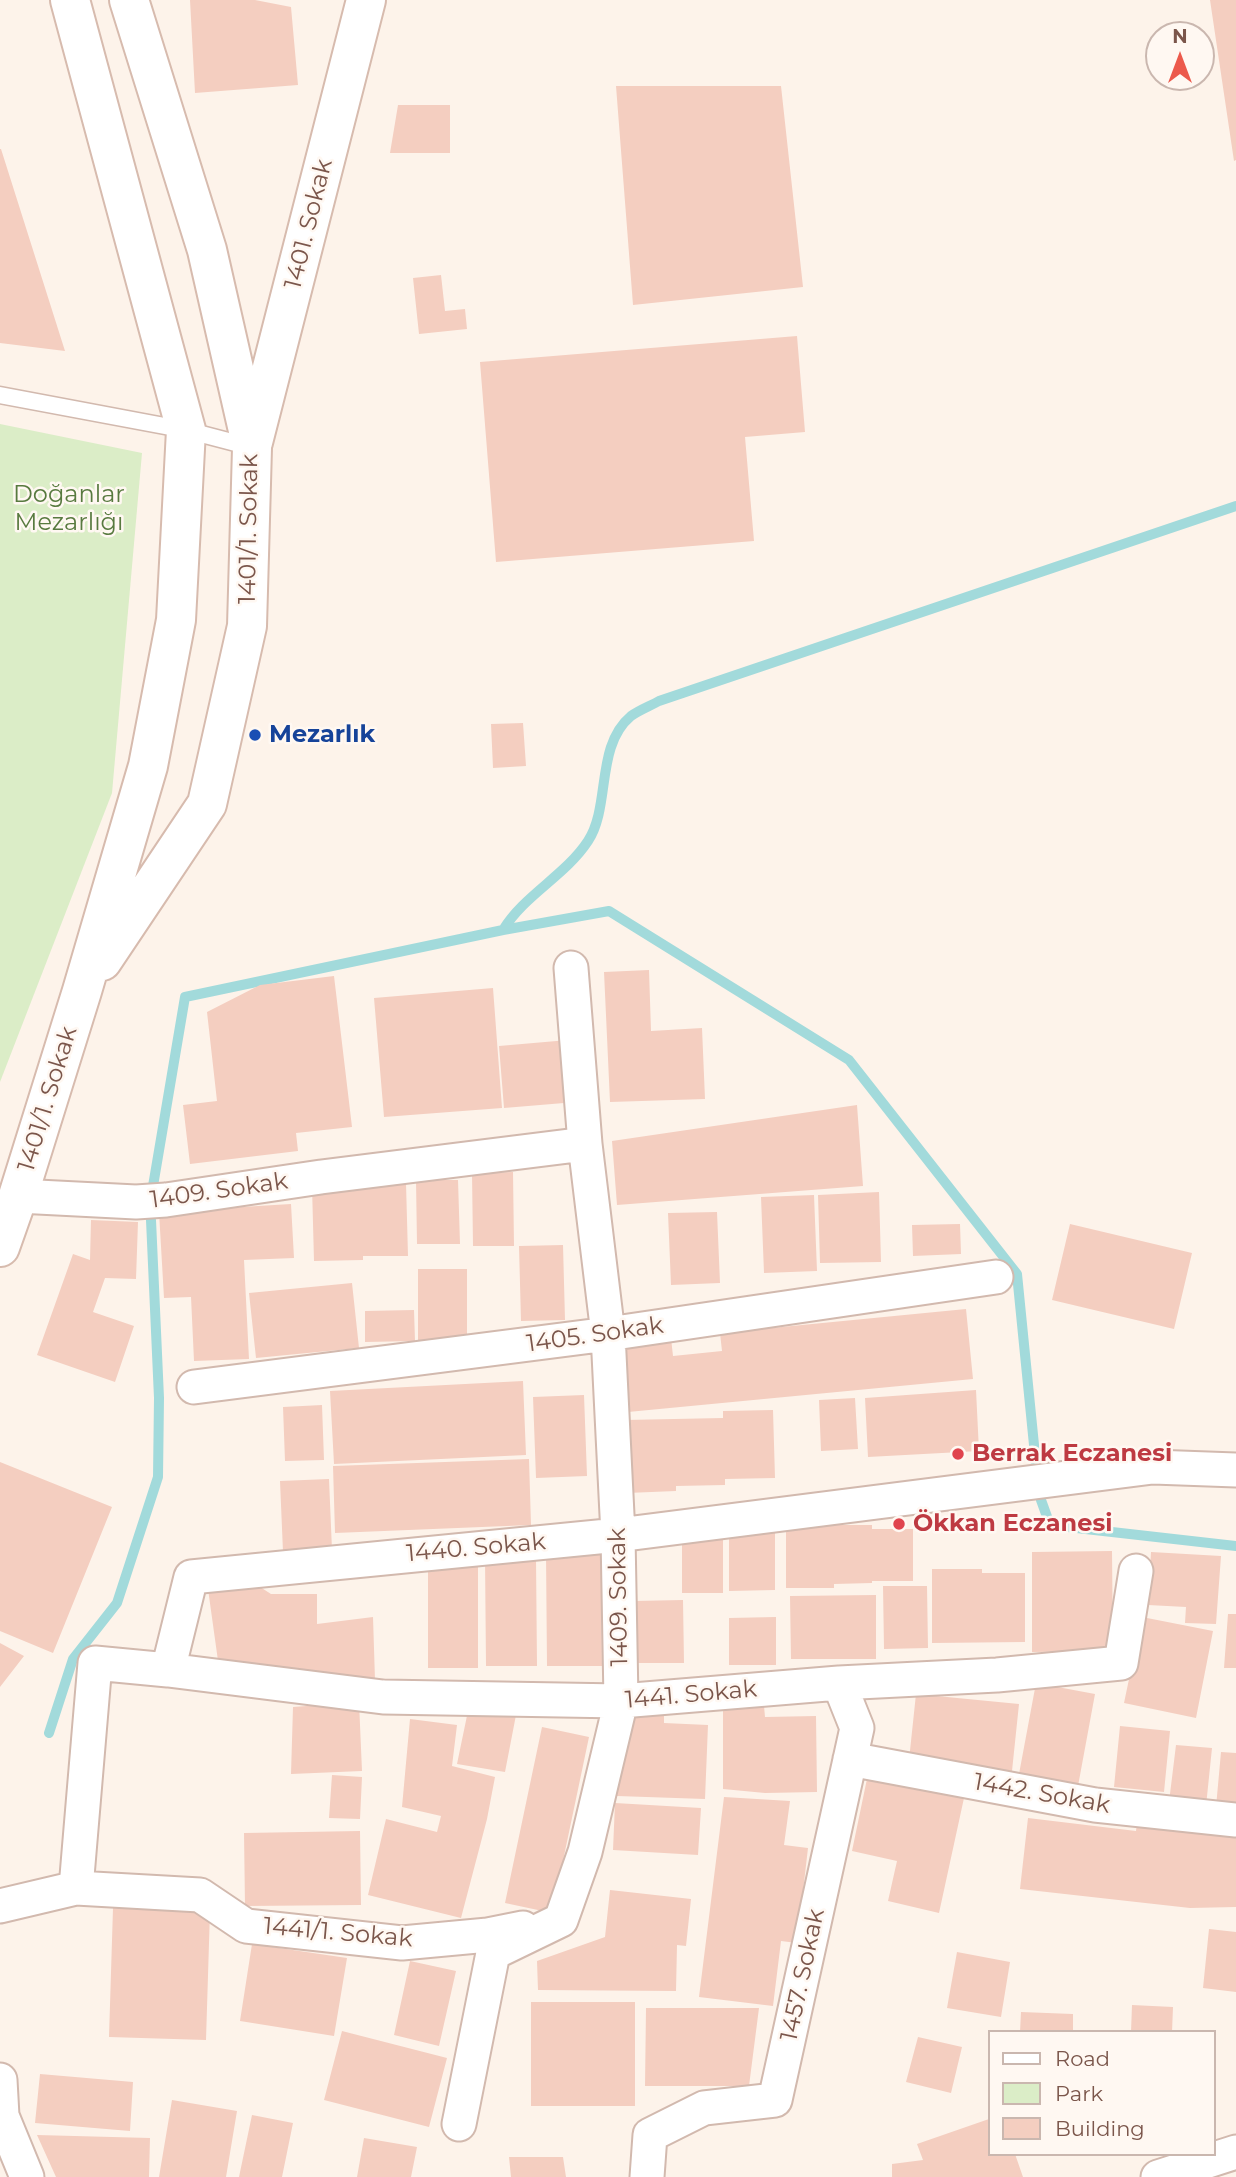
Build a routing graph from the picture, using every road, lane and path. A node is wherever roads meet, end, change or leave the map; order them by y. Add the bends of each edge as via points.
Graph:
1 (70, 0) edge
2 (129, 0) edge
3 (366, 0) edge
4 (0, 395) edge
5 (186, 429) junction
6 (252, 447) junction
7 (571, 968) dead end
8 (82, 991) junction
9 (585, 1144) junction
10 (9, 1206) edge
11 (0, 1247) edge
12 (996, 1277) dead end
13 (608, 1334) junction
14 (194, 1387) dead end
15 (1236, 1470) edge
16 (618, 1535) junction
17 (1136, 1572) dead end
18 (168, 1670) junction
19 (839, 1683) junction
20 (621, 1701) junction
21 (850, 1759) junction
22 (1236, 1820) edge
23 (76, 1888) junction
24 (0, 1906) edge
25 (561, 1920) junction
26 (0, 2080) edge
27 (459, 2124) dead end
28 (1236, 2152) edge
29 (27, 2177) edge
30 (647, 2177) edge
31 (1158, 2177) edge

1 - 5 main road, 1401/1. Sokak
2 - 6 main road, 1401/1. Sokak via 207,250
3 - 6 main road, 1401. Sokak
4 - 5 lane
5 - 6 lane
5 - 8 main road, 1401/1. Sokak via 173,633 148,766
6 - 8 main road, 1401/1. Sokak via 247,626 207,804
7 - 9 street, 1409. Sokak
8 - 10 main road, 1401/1. Sokak
9 - 10 street, 1409. Sokak via 166,1200
9 - 13 street, 1409. Sokak
10 - 11 main road, 1401/1. Sokak
12 - 13 street, 1405. Sokak
13 - 14 street, 1405. Sokak
13 - 16 street, 1409. Sokak
15 - 16 street, 1440. Sokak via 1153,1467
16 - 18 street, 1440. Sokak via 191,1577
16 - 20 street, 1409. Sokak
17 - 19 street, 1441. Sokak via 1121,1664
18 - 20 street, 1441. Sokak via 383,1697
18 - 23 street via 94,1664
19 - 20 street, 1441. Sokak
19 - 21 street, 1457. Sokak via 857,1728
20 - 25 street, 1409. Sokak via 585,1852
21 - 22 street, 1442. Sokak via 1095,1805
21 - 30 street, 1457. Sokak via 775,2100 704,2108 650,2135
23 - 24 street, 1441/1. Sokak
23 - 25 street, 1441/1. Sokak via 200,1895 246,1926 402,1943 488,1935
25 - 27 street via 493,1954
26 - 29 street via 2,2116
28 - 31 street

